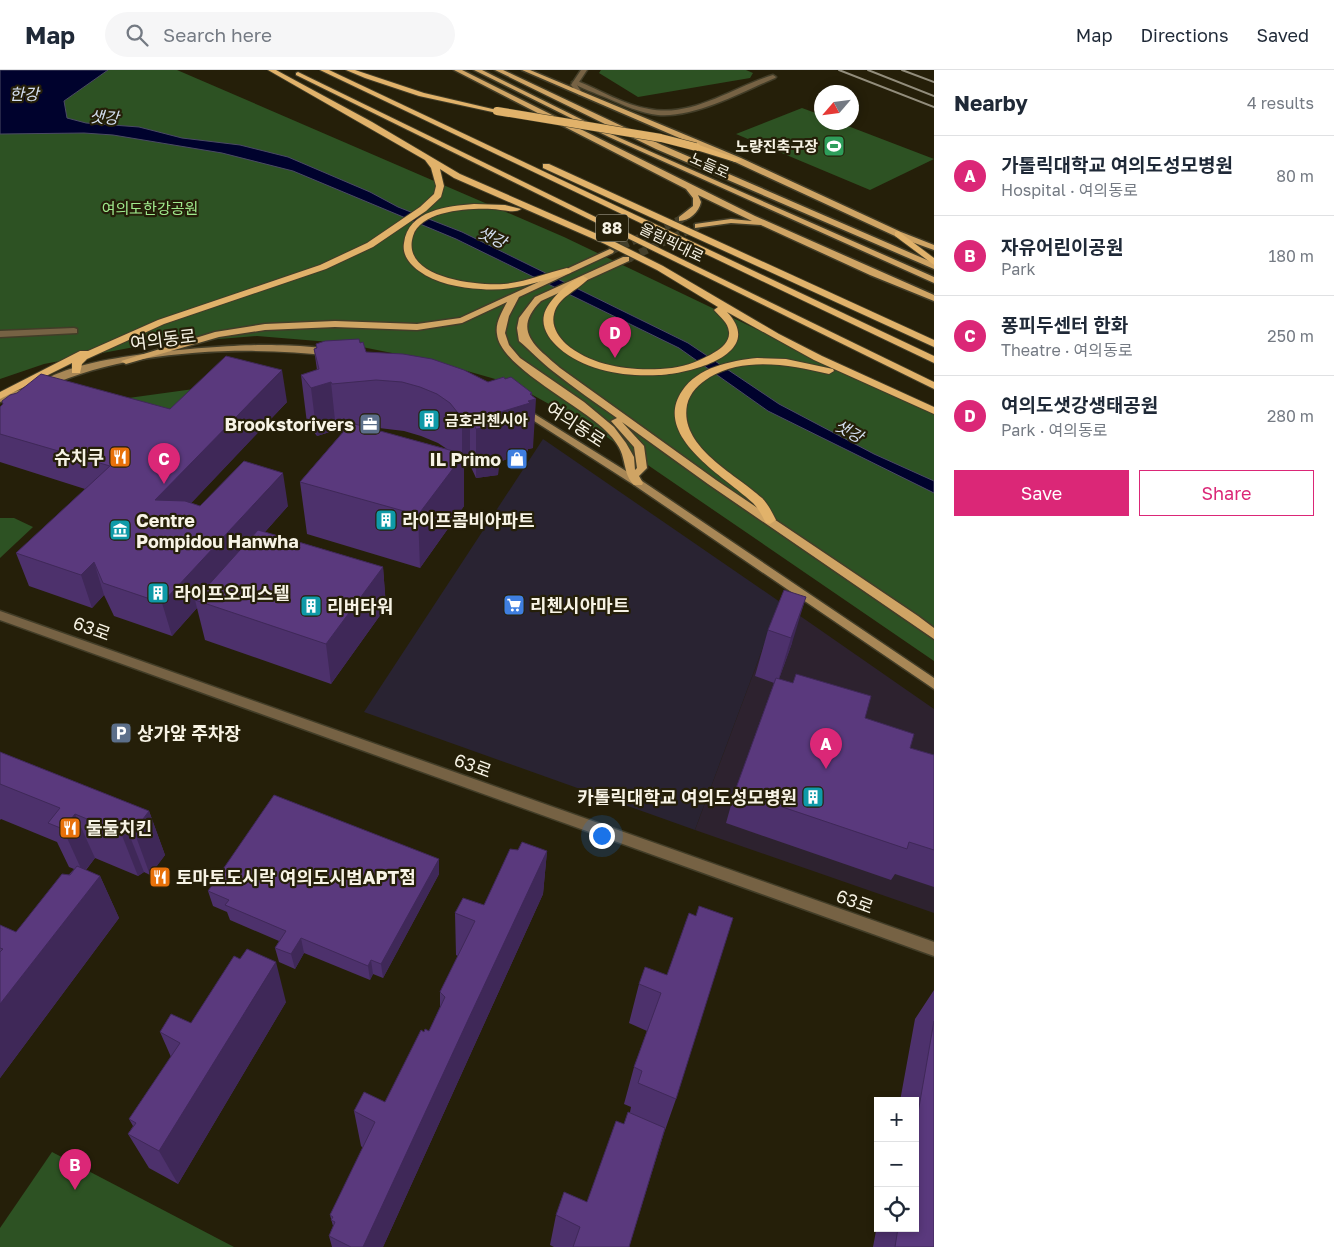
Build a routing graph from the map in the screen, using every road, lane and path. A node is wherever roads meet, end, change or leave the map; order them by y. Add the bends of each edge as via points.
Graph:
1 (271, 70) edge
2 (290, 70) edge
3 (323, 70) edge
4 (340, 70) edge
5 (350, 70) edge
6 (456, 70) edge
7 (477, 70) edge
8 (498, 70) edge
9 (525, 70) edge
10 (584, 70) edge
11 (773, 77) dead end
12 (575, 82) junction
13 (556, 83) junction
14 (579, 93) junction
15 (418, 152) junction
16 (738, 160) junction
17 (685, 185) junction
18 (682, 219) tunnel mouth
19 (698, 226) tunnel mouth
20 (578, 227) junction
21 (783, 232) junction
22 (898, 234) junction
23 (934, 248) edge
24 (610, 251) tunnel mouth
25 (930, 258) edge
26 (626, 259) tunnel mouth
27 (934, 266) edge
28 (568, 271) junction
29 (583, 279) junction
30 (934, 280) edge
31 (693, 289) junction
32 (520, 294) junction
33 (934, 298) edge
34 (551, 306) joint
35 (162, 322) junction
36 (74, 331) dead end
37 (522, 333) junction
38 (0, 334) edge
39 (934, 344) edge
40 (344, 355) edge
41 (934, 360) edge
42 (126, 361) junction
43 (76, 371) junction
44 (672, 371) joint
45 (874, 383) junction
46 (934, 386) edge
47 (0, 398) edge
48 (512, 403) edge
49 (934, 411) edge
50 (638, 483) junction
51 (770, 520) junction
52 (0, 614) edge
53 (934, 635) edge
54 (934, 684) edge
55 (934, 949) edge

1 - 15 highway
2 - 46 highway, 올림픽대로 / 88
3 - 41 highway, 올림픽대로 / 88
4 - 39 highway
5 - 16 highway, bridge via 401,90 459,104 661,138
6 - 17 main road
7 - 30 main road, 노들로 via 611,136
8 - 27 main road, 노들로 via 659,147
9 - 13 main road
10 - 12 street
11 - 12 street via 688,110 662,112 647,112
12 - 13 street
12 - 14 street via 574,87
13 - 14 main road
14 - 16 main road
15 - 20 highway via 492,193
15 - 35 highway via 435,168 440,186 438,195 393,230 363,249 323,267
16 - 22 main road
17 - 18 main road via 697,197 698,203 697,208
17 - 21 main road
19 - 21 main road via 731,221 755,223
20 - 28 highway via 521,210 472,206 423,219 409,235 410,256 430,274 447,282 494,287
20 - 31 highway via 660,268
21 - 33 main road
22 - 23 main road
22 - 25 highway
24 - 28 main road
26 - 29 main road
28 - 32 main road
29 - 34 highway
29 - 37 main road via 538,299 524,314
31 - 44 highway via 726,316 734,327 734,336 723,352 701,363
31 - 45 highway via 775,336
32 - 42 main road via 462,320 439,324 417,327 303,324 265,327 218,334
32 - 50 main road via 502,322 501,338 506,348 528,369 605,425 628,452 630,471
34 - 44 highway via 548,327 562,346 574,354 590,362 630,370
35 - 43 highway via 90,353 77,363
35 - 47 highway via 108,341
36 - 38 street
37 - 50 main road via 532,354 628,431 639,446 642,468 633,475
37 - 51 main road via 535,351 557,370
40 - 42 main road, 여의동로 via 282,348 237,348
42 - 43 main road, 여의동로
43 - 47 main road, 여의동로 via 37,388
45 - 49 highway
45 - 51 highway via 795,362 772,361 739,364 712,372 685,393 679,416 682,430 714,466 759,502
48 - 50 main road, 여의동로
50 - 54 main road, 여의동로
51 - 53 main road
52 - 55 street, 63로

